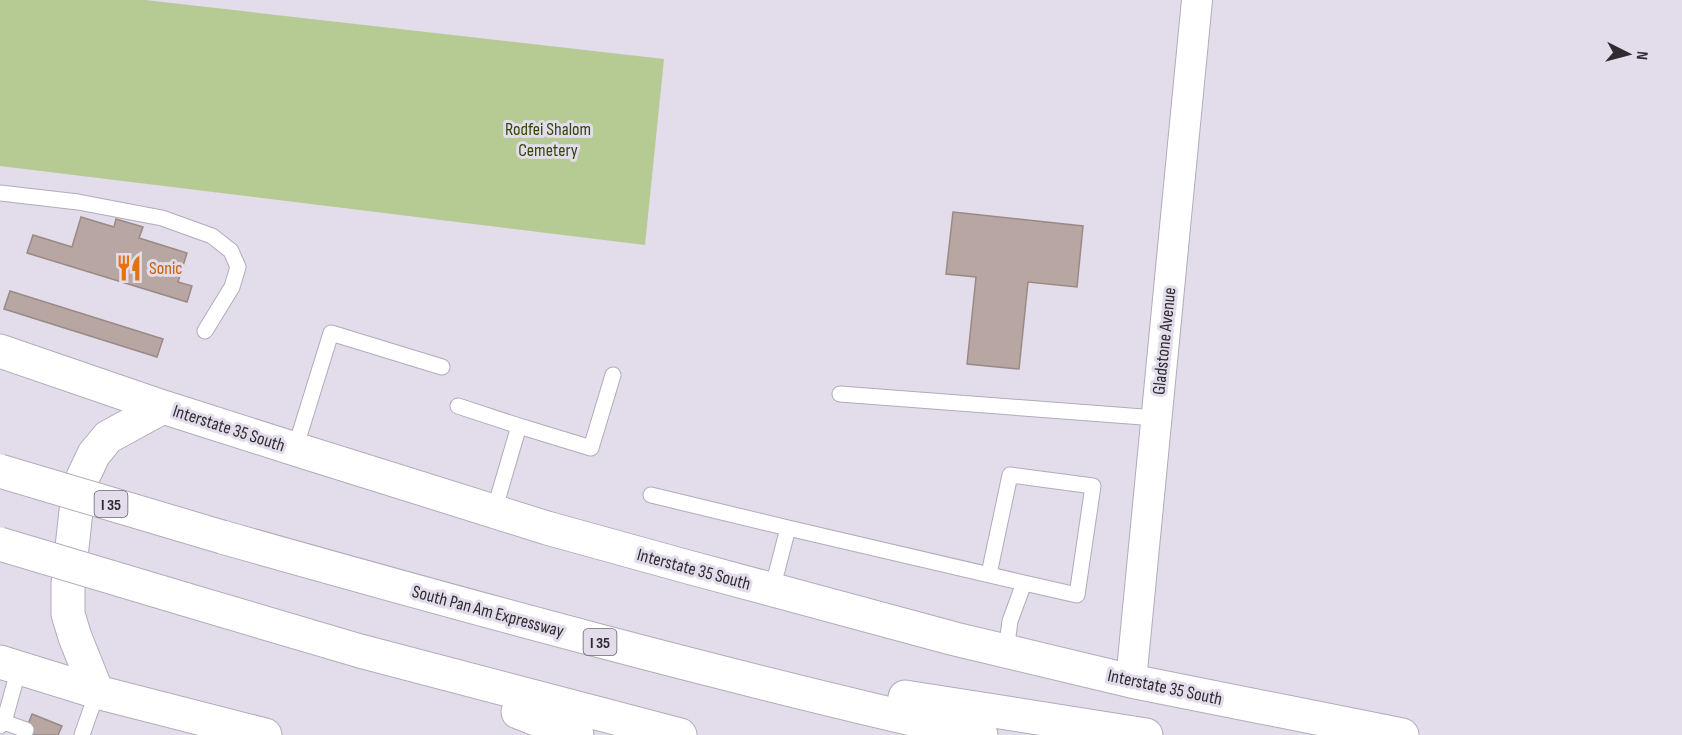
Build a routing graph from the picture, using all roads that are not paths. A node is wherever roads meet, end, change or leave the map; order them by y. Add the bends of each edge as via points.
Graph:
1 (1197, 0) edge
2 (0, 193) edge
3 (205, 331) dead end
4 (0, 351) edge
5 (442, 367) dead end
6 (613, 375) dead end
7 (840, 394) dead end
8 (458, 406) dead end
9 (163, 407) junction
10 (1156, 418) junction
11 (519, 426) junction
12 (295, 449) junction
13 (0, 471) edge
14 (651, 495) dead end
15 (494, 511) junction
16 (788, 528) junction
17 (0, 544) edge
18 (989, 574) junction
19 (1024, 583) junction
20 (772, 590) junction
21 (360, 651) junction
22 (1006, 651) junction
23 (645, 654) junction
24 (10, 665) edge
25 (1131, 681) junction
26 (97, 692) junction
27 (2, 724) edge
28 (26, 730) dead end
29 (82, 735) edge
30 (265, 735) edge
31 (577, 735) edge
32 (680, 735) edge
33 (981, 735) edge
34 (1146, 735) edge
35 (1402, 735) edge

1 - 10 street, Gladstone Avenue
2 - 3 lane via 78,202 162,218 212,236 231,251 238,267 232,287
4 - 9 main road, Interstate 35 South
5 - 12 lane via 332,333
6 - 11 lane via 591,448
7 - 10 lane
8 - 11 lane
9 - 12 main road, Interstate 35 South
9 - 26 main road via 108,437 83,477 68,584 68,614
10 - 25 street, Gladstone Avenue
11 - 15 lane
12 - 15 main road, Interstate 35 South
13 - 23 main road, South Pan Am Expressway / I 35, bridge
14 - 16 lane
15 - 20 main road, Interstate 35 South
16 - 18 lane
16 - 20 lane
17 - 21 main road, bridge
18 - 19 lane
18 - 19 lane via 1010,475 1093,486 1077,595
19 - 22 lane via 1010,621
20 - 22 main road, Interstate 35 South
21 - 31 main road
21 - 32 main road
22 - 25 main road, Interstate 35 South
23 - 33 main road, South Pan Am Expressway / I 35
23 - 34 main road
24 - 26 main road
24 - 27 lane
25 - 35 main road, Interstate 35 South
26 - 29 lane
26 - 30 main road
27 - 28 lane

